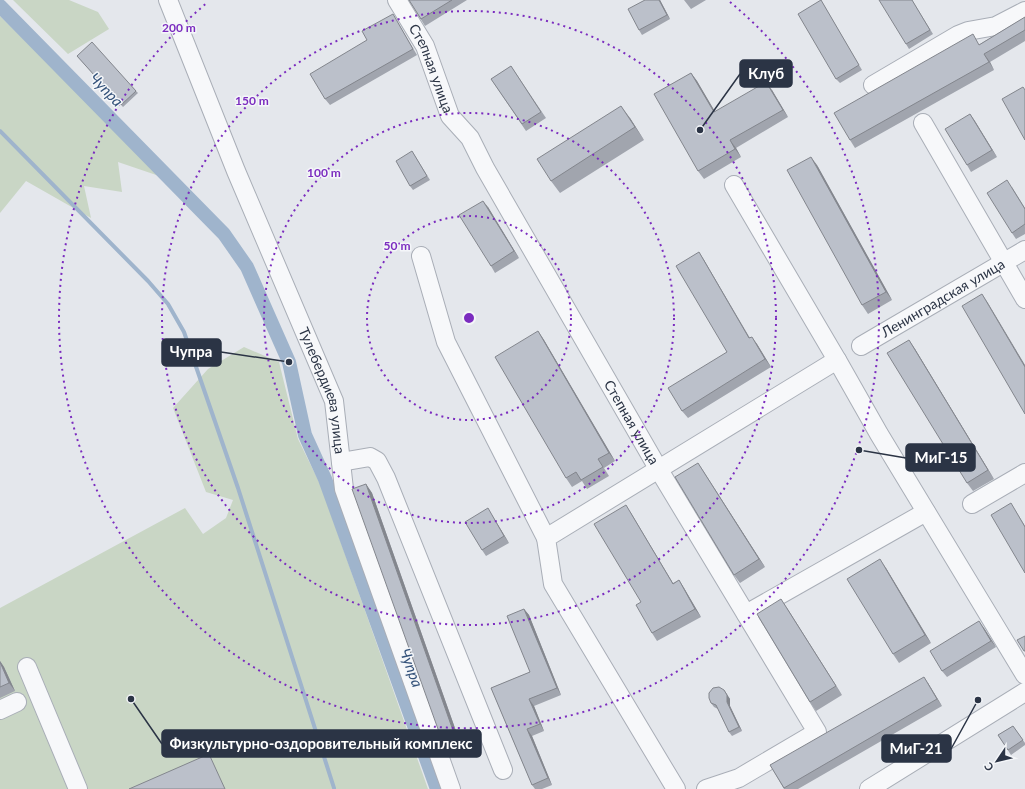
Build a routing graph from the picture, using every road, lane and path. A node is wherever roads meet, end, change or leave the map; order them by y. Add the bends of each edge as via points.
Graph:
1 (168, 0) edge
2 (397, 0) edge
3 (1025, 11) edge
4 (873, 85) dead end
5 (923, 123) dead end
6 (734, 185) dead end
7 (1025, 250) edge
8 (421, 256) dead end
9 (1004, 262) junction
10 (1025, 299) edge
11 (861, 346) dead end
12 (837, 360) junction
13 (341, 462) junction
14 (659, 470) junction
15 (1025, 473) edge
16 (972, 504) dead end
17 (926, 512) junction
18 (546, 538) junction
19 (746, 614) junction
20 (27, 667) dead end
21 (1025, 675) edge
22 (1023, 698) edge
23 (18, 702) dead end
24 (0, 710) edge
25 (503, 770) dead end
26 (78, 789) edge
27 (451, 789) edge
28 (676, 789) edge
29 (706, 789) edge
30 (869, 789) edge

1 - 13 street, Тулебердиева улица via 236,171 334,401
2 - 14 street, Степная улица via 425,46 450,116 470,138
3 - 4 street via 996,26 958,35
5 - 9 street
6 - 12 street
7 - 9 street, Ленинградская улица
8 - 18 street via 446,342
9 - 10 street
9 - 11 street, Ленинградская улица
12 - 14 street
12 - 17 street
13 - 25 street via 370,457 377,462 386,478
13 - 27 street, Тулебердиева улица via 344,489
14 - 18 street
14 - 19 street, Степная улица
15 - 16 street
17 - 19 street
17 - 21 street
18 - 28 street via 553,584
19 - 29 street, Степная улица via 817,732 739,778
20 - 26 street
22 - 30 street
23 - 24 street

